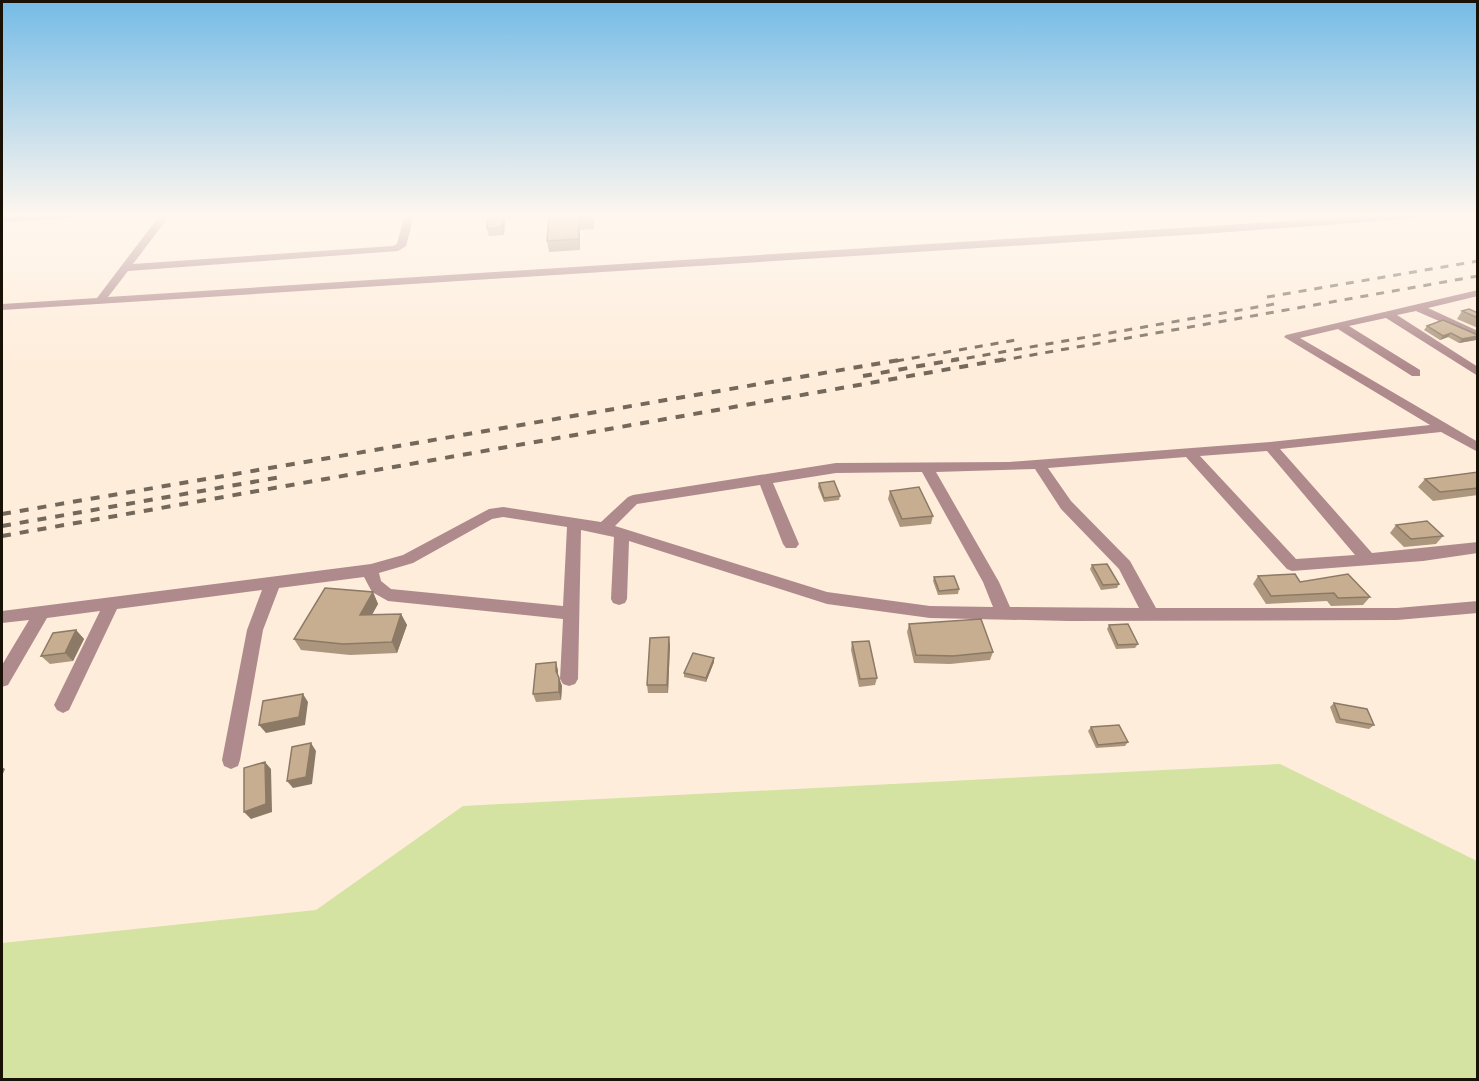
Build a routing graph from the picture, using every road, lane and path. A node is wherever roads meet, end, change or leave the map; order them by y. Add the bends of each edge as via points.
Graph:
1 (127, 265) edge
2 (161, 265) edge
3 (645, 265) edge
4 (125, 268) junction
5 (1478, 294) edge
6 (100, 301) junction
7 (2, 307) edge
8 (1418, 307) junction
9 (1386, 313) junction
10 (1339, 325) junction
11 (1478, 335) edge
12 (1416, 373) dead end
13 (1478, 373) edge
14 (1441, 428) junction
15 (1270, 446) junction
16 (1478, 448) edge
17 (1188, 451) junction
18 (1038, 464) junction
19 (926, 467) junction
20 (764, 478) junction
21 (574, 525) junction
22 (604, 528) junction
23 (622, 534) junction
24 (791, 544) dead end
25 (1478, 547) edge
26 (1368, 559) junction
27 (371, 570) junction
28 (273, 582) junction
29 (619, 599) dead end
30 (111, 604) junction
31 (1478, 607) edge
32 (42, 612) junction
33 (571, 613) junction
34 (1004, 614) junction
35 (1151, 615) junction
36 (2, 617) edge
37 (568, 679) dead end
38 (2, 680) edge
39 (63, 705) dead end
40 (231, 760) dead end

1 - 4 street
2 - 4 street
3 - 6 street
4 - 6 street
5 - 8 street
6 - 7 street
8 - 9 street
8 - 11 street
9 - 10 street
9 - 13 street
10 - 12 street
10 - 14 street via 1290,337
14 - 15 street
14 - 16 street
15 - 17 street
15 - 26 street
17 - 18 street
17 - 26 street via 1292,565
18 - 19 street
18 - 35 street via 1066,506 1125,565
19 - 20 street via 836,468
19 - 34 street via 991,582
20 - 22 street via 633,500
20 - 24 street
21 - 22 street
21 - 27 street via 504,512 489,514 408,559
21 - 33 street
22 - 23 street
23 - 29 street
23 - 34 street via 827,598 930,612
25 - 26 street
27 - 28 street
27 - 33 street via 376,588 388,595
28 - 30 street
28 - 40 street via 255,630
30 - 32 street
30 - 39 street
31 - 35 street via 1397,614
32 - 36 street
32 - 38 street
33 - 37 street
34 - 35 street

